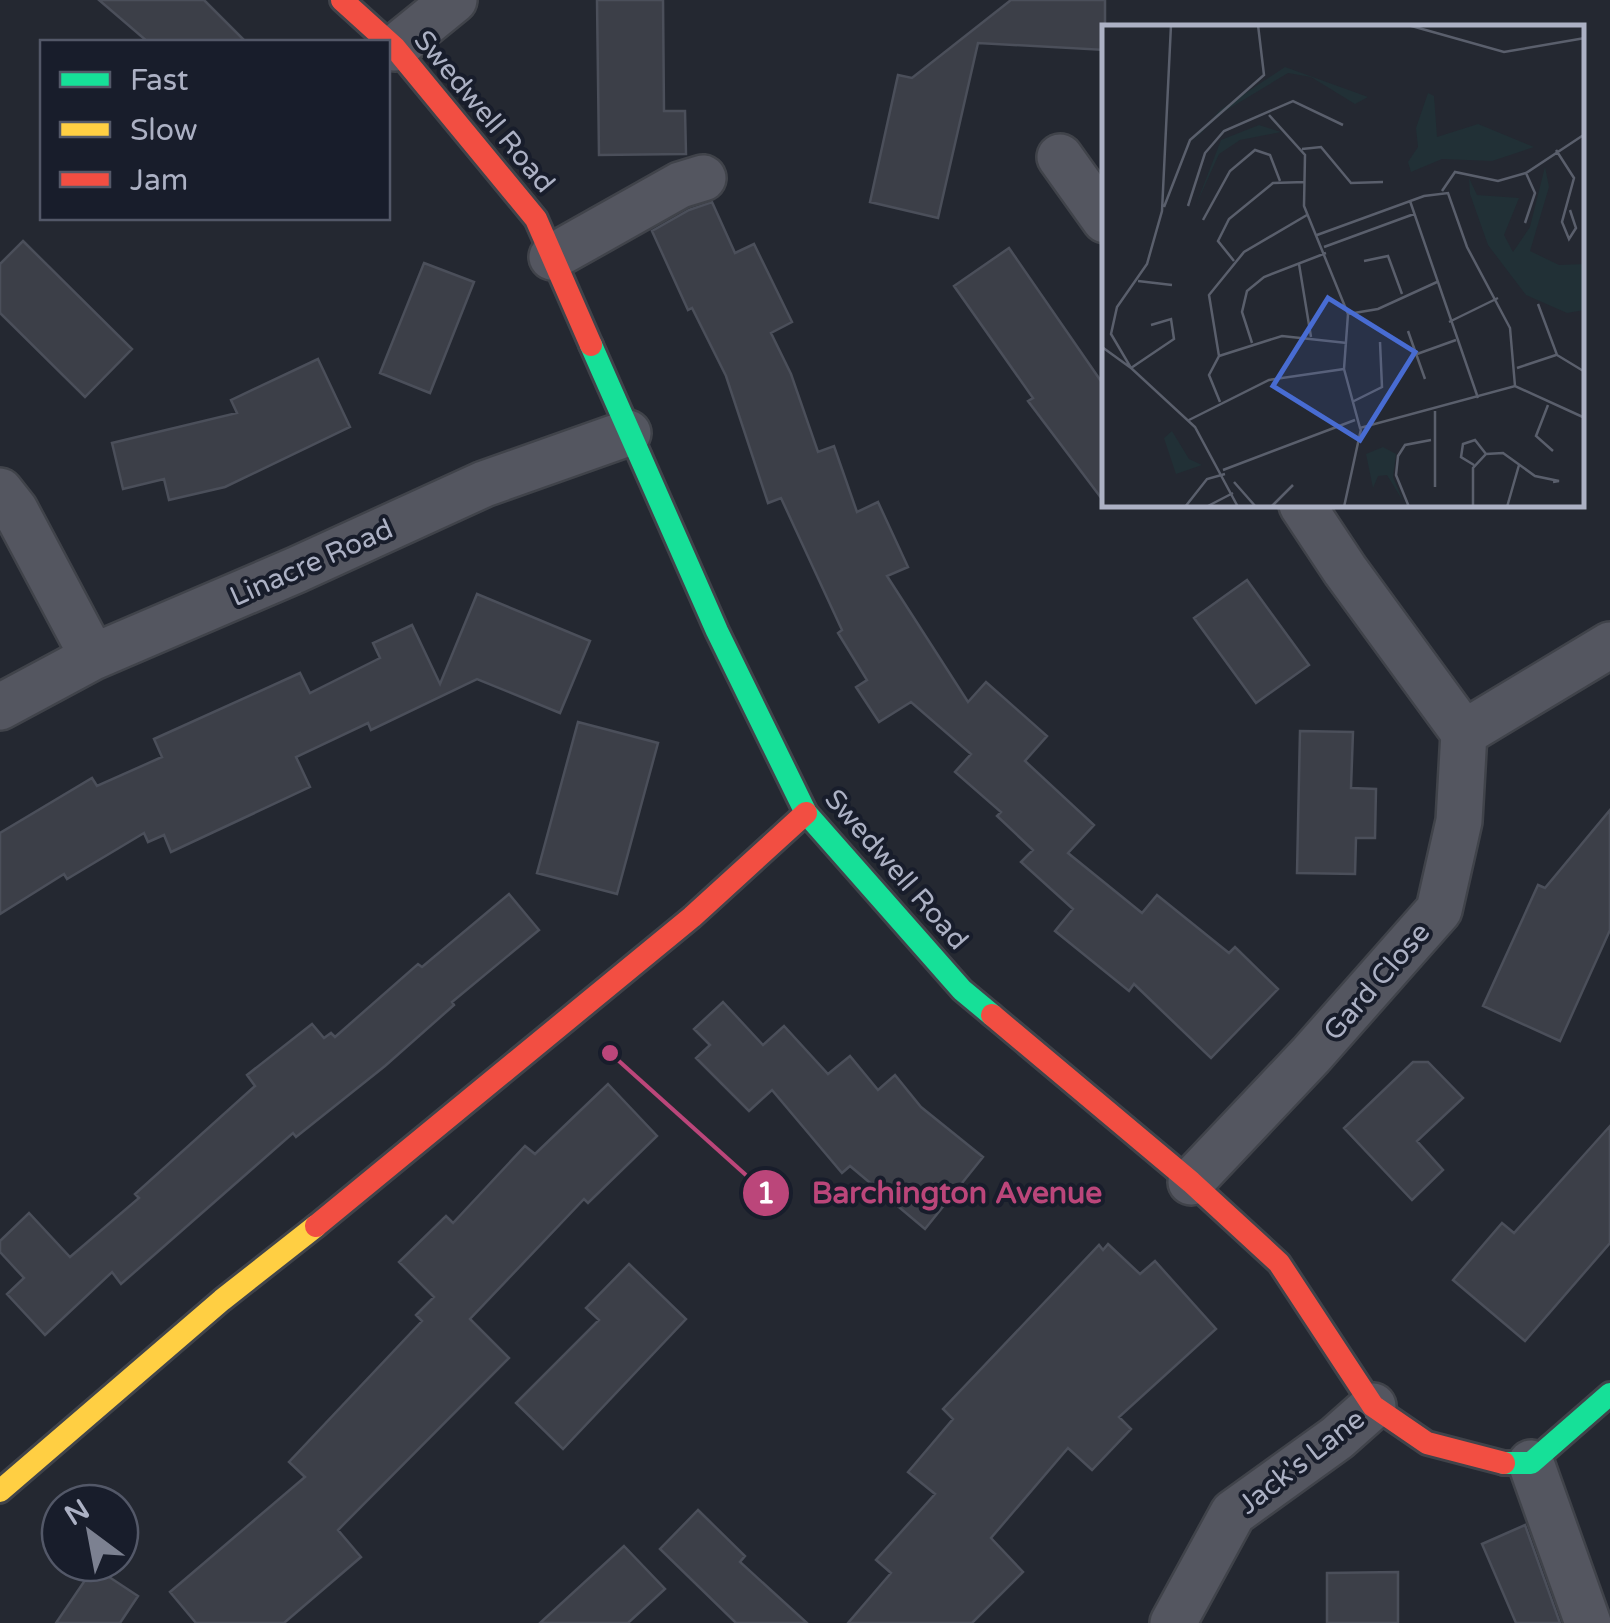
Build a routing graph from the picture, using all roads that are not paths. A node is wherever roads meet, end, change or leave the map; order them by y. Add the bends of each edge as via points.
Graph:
1 (342, 0) edge
2 (454, 0) edge
3 (386, 40) edge
4 (390, 43) edge
5 (395, 48) junction
6 (1060, 157) dead end
7 (703, 178) dead end
8 (1102, 216) edge
9 (552, 257) junction
10 (628, 434) junction
11 (0, 490) edge
12 (1304, 508) edge
13 (1610, 645) edge
14 (93, 657) junction
15 (0, 707) edge
16 (1464, 733) junction
17 (806, 812) junction
18 (1191, 1182) junction
19 (1610, 1394) edge
20 (1372, 1406) junction
21 (1516, 1463) junction
22 (0, 1491) edge
23 (1173, 1623) edge
24 (1588, 1623) edge

1 - 3 street, Swedwell Road
2 - 5 street
4 - 5 street, Swedwell Road
5 - 9 street, Swedwell Road via 536,219
6 - 8 street
7 - 9 street
9 - 10 street, Swedwell Road
10 - 14 street, Linacre Road via 484,484
10 - 17 street, Swedwell Road
11 - 14 street
12 - 16 street
13 - 16 street
14 - 15 street, Linacre Road
16 - 18 street, Gard Close via 1459,821 1438,910
17 - 18 street, Swedwell Road via 962,990
17 - 22 street via 692,917 222,1300
18 - 20 street, Swedwell Road via 1278,1263
19 - 21 street
20 - 21 street, Swedwell Road via 1427,1442
20 - 23 street, Jack's Lane via 1233,1512
21 - 24 street

